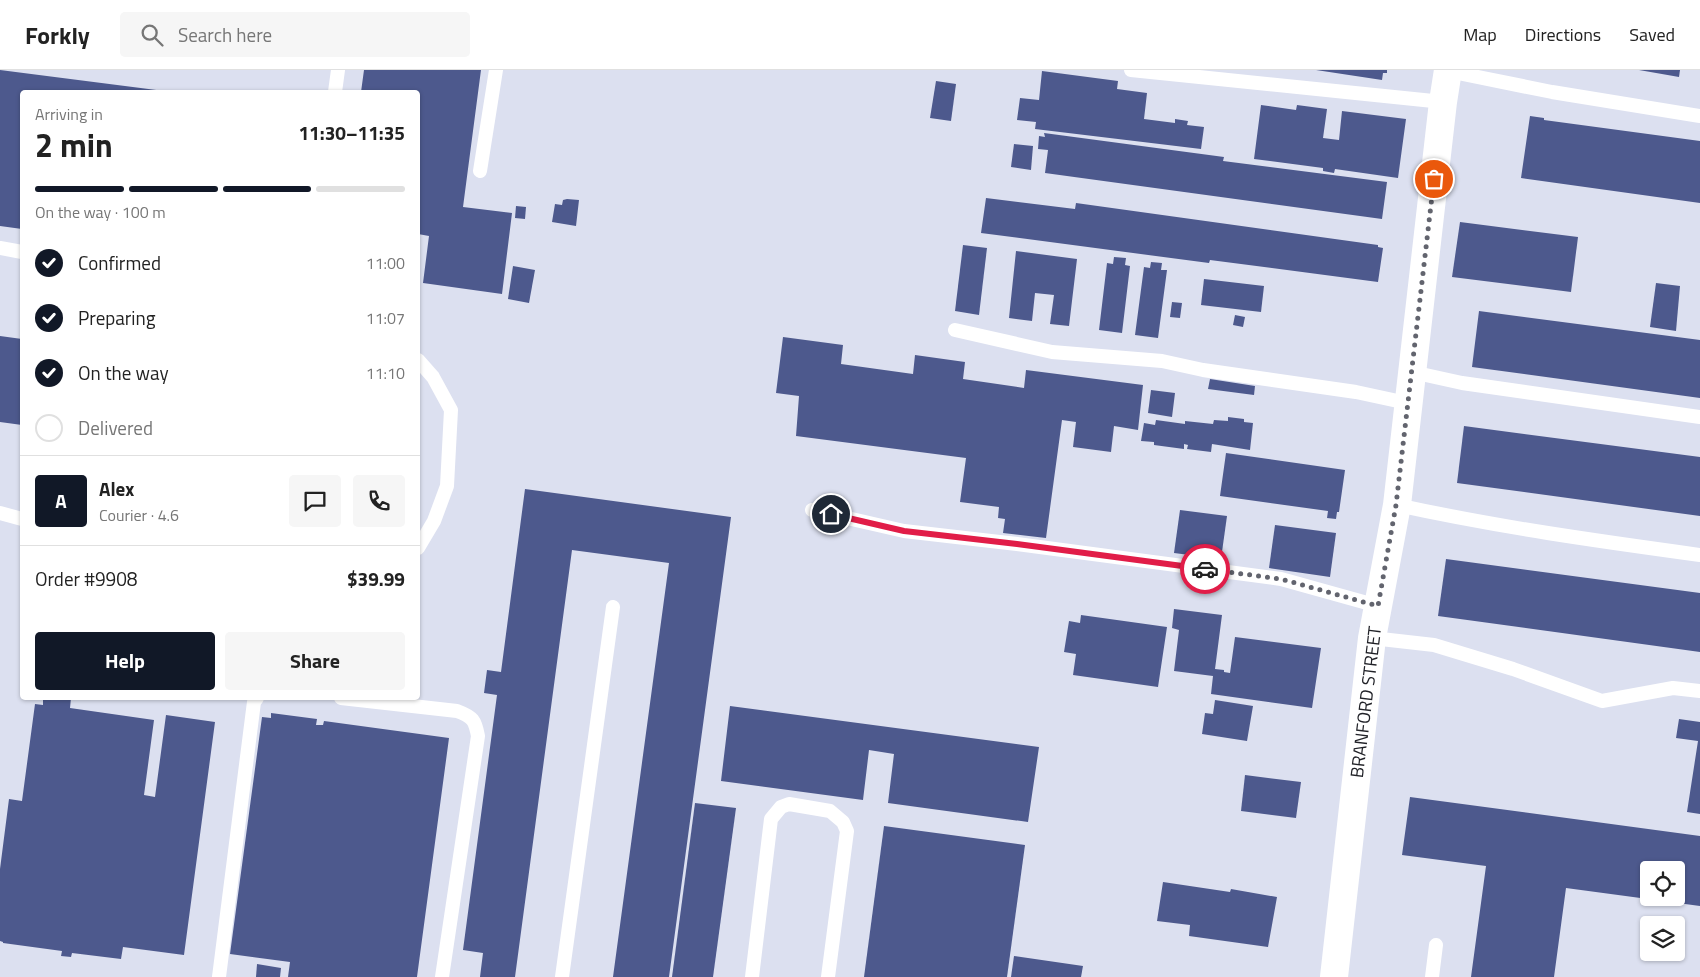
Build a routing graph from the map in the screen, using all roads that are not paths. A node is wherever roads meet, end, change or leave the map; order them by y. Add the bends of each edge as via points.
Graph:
1 (338, 70) edge
2 (496, 70) edge
3 (1131, 70) edge
4 (1448, 70) edge
5 (335, 90) edge
6 (1443, 102) junction
7 (1700, 116) edge
8 (480, 171) dead end
9 (0, 248) edge
10 (20, 252) edge
11 (955, 330) dead end
12 (420, 362) edge
13 (1412, 372) junction
14 (1407, 403) junction
15 (1700, 417) edge
16 (1396, 505) junction
17 (812, 510) dead end
18 (0, 513) edge
19 (20, 518) edge
20 (420, 545) edge
21 (1700, 555) edge
22 (1378, 606) junction
23 (613, 607) dead end
24 (1372, 638) junction
25 (1700, 691) edge
26 (256, 700) edge
27 (359, 700) edge
28 (1436, 945) dead end
29 (218, 977) edge
30 (442, 977) edge
31 (562, 977) edge
32 (752, 977) edge
33 (828, 977) edge
34 (1334, 977) edge
35 (1432, 977) edge

1 - 5 lane
2 - 8 lane
3 - 6 lane
4 - 6 main road, BRANFORD STREET
4 - 7 lane via 1552,92
6 - 13 main road, BRANFORD STREET
9 - 10 lane
11 - 14 lane via 1052,352 1162,361
12 - 20 lane via 433,376 451,410 447,486 434,521
13 - 14 main road, BRANFORD STREET
13 - 15 lane via 1462,383
14 - 16 main road, BRANFORD STREET
16 - 21 lane via 1535,531
16 - 22 main road, BRANFORD STREET
17 - 22 lane via 904,531 1281,579
18 - 19 lane
22 - 24 main road, BRANFORD STREET
23 - 31 lane
24 - 25 lane via 1434,645 1602,701 1673,688
24 - 34 main road, BRANFORD STREET
26 - 29 lane
27 - 30 lane via 457,711 470,716 476,725 478,736
28 - 35 lane
32 - 33 lane via 771,819 781,806 789,804 830,811 843,822 847,831

